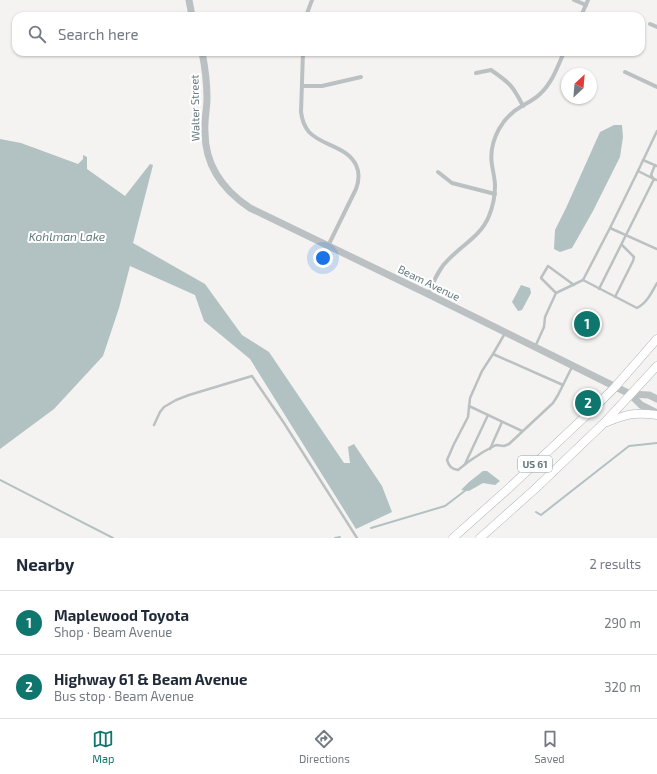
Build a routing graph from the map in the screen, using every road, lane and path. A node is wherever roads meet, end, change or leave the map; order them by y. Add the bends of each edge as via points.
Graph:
1 (190, 0) edge
2 (312, 0) edge
3 (574, 0) edge
4 (588, 0) edge
5 (586, 5) junction
6 (192, 12) edge
7 (308, 12) edge
8 (583, 12) edge
9 (650, 24) dead end
10 (657, 27) edge
11 (203, 56) edge
12 (303, 56) edge
13 (562, 56) edge
14 (476, 72) dead end
15 (626, 72) dead end
16 (361, 77) dead end
17 (302, 86) junction
18 (657, 87) edge
19 (523, 106) junction
20 (657, 131) edge
21 (643, 160) junction
22 (656, 166) edge
23 (638, 171) junction
24 (438, 172) dead end
25 (655, 180) edge
26 (223, 184) joint
27 (495, 194) junction
28 (610, 228) junction
29 (626, 236) junction
30 (622, 245) junction
31 (328, 246) junction
32 (657, 250) edge
33 (583, 280) junction
34 (657, 283) edge
35 (574, 284) junction
36 (599, 289) junction
37 (556, 293) junction
38 (428, 294) junction
39 (615, 297) junction
40 (507, 333) junction
41 (657, 339) edge
42 (535, 347) junction
43 (493, 354) junction
44 (572, 366) junction
45 (657, 366) edge
46 (563, 385) junction
47 (616, 387) junction
48 (630, 394) junction
49 (657, 399) edge
50 (469, 406) junction
51 (657, 414) edge
52 (488, 415) junction
53 (502, 422) junction
54 (604, 423) junction
55 (154, 425) dead end
56 (522, 431) junction
57 (490, 449) junction
58 (465, 464) junction
59 (357, 538) edge
60 (452, 538) edge
61 (480, 538) edge

1 - 6 street
2 - 7 street
3 - 5 street
4 - 5 street
5 - 8 street
9 - 10 street
11 - 26 street, Walter Street via 207,99 205,143 211,165
12 - 17 street
13 - 19 street via 547,87 534,100
14 - 19 street via 491,70 510,83
15 - 18 street
16 - 17 street via 322,86
17 - 31 street via 302,119 307,131 317,139 347,153 358,168 356,189
19 - 27 street via 504,121 495,137 492,164
20 - 21 lane
21 - 22 lane
21 - 23 lane
22 - 25 lane via 651,175
23 - 25 lane
23 - 28 lane
24 - 27 street via 452,184
25 - 29 lane
26 - 31 street, Beam Avenue via 250,208
27 - 38 street via 489,218 483,228 443,265
28 - 29 lane
28 - 33 lane
29 - 30 lane
29 - 32 lane
30 - 36 lane
30 - 39 lane via 634,257
31 - 38 street, Beam Avenue
33 - 35 lane
33 - 36 lane
34 - 39 lane via 648,299 637,308
35 - 37 lane
35 - 37 lane via 548,266 541,278
36 - 39 lane
37 - 42 lane
38 - 40 street, Beam Avenue
40 - 42 street, Beam Avenue
40 - 43 lane
41 - 47 main road, US 61
42 - 44 street, Beam Avenue
43 - 46 lane
43 - 50 lane via 482,371
44 - 46 lane
44 - 47 street, Beam Avenue
45 - 48 main road, US 61
46 - 56 lane via 553,403
47 - 48 street, Beam Avenue
47 - 60 main road, US 61
48 - 49 street, Beam Avenue via 649,395
48 - 51 street, Beam Avenue via 641,405
48 - 54 main road, US 61
50 - 52 lane
50 - 58 lane via 468,417 447,460 450,467 455,470
51 - 54 main road via 634,413
52 - 53 lane
52 - 58 lane
53 - 56 lane
53 - 57 lane
54 - 61 main road, US 61
55 - 59 lane via 164,407 176,400 252,376
56 - 57 lane via 509,444 496,445
57 - 58 lane

